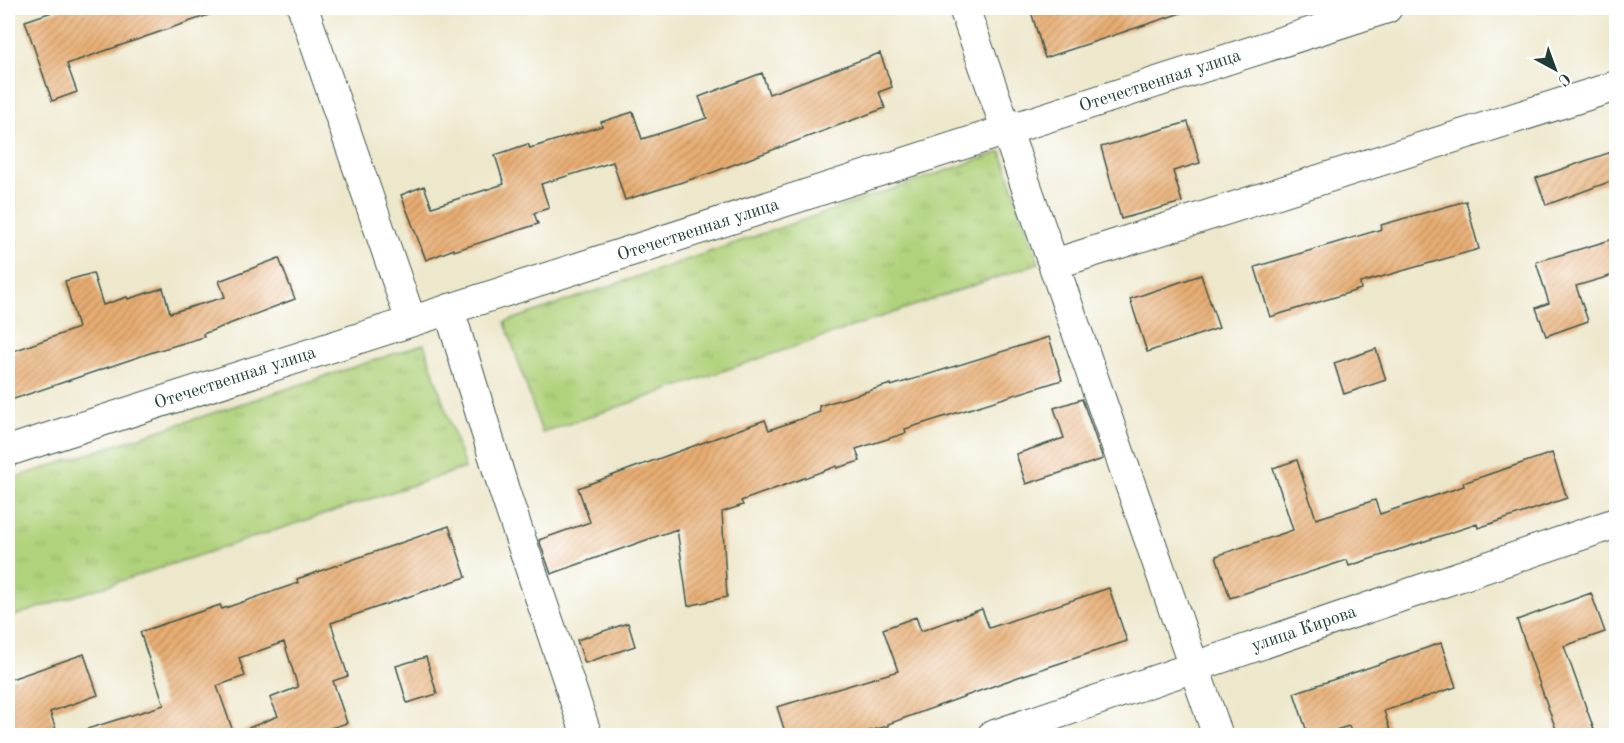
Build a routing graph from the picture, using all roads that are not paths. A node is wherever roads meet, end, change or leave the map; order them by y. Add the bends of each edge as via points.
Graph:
1 (303, 8) edge
2 (964, 8) edge
3 (1388, 8) edge
4 (1617, 86) edge
5 (1007, 131) junction
6 (1053, 264) junction
7 (449, 309) junction
8 (411, 321) junction
9 (8, 451) edge
10 (1617, 524) edge
11 (1194, 666) junction
12 (587, 735) edge
13 (992, 735) edge
14 (1218, 735) edge

1 - 8 street
2 - 5 street
3 - 5 street, Отечественная улица
4 - 6 street
5 - 6 street
5 - 7 street, Отечественная улица
6 - 11 street
7 - 8 street, Отечественная улица
7 - 12 street via 504,490
8 - 9 street, Отечественная улица
10 - 11 street, улица Кирова
11 - 13 street, улица Кирова
11 - 14 street

